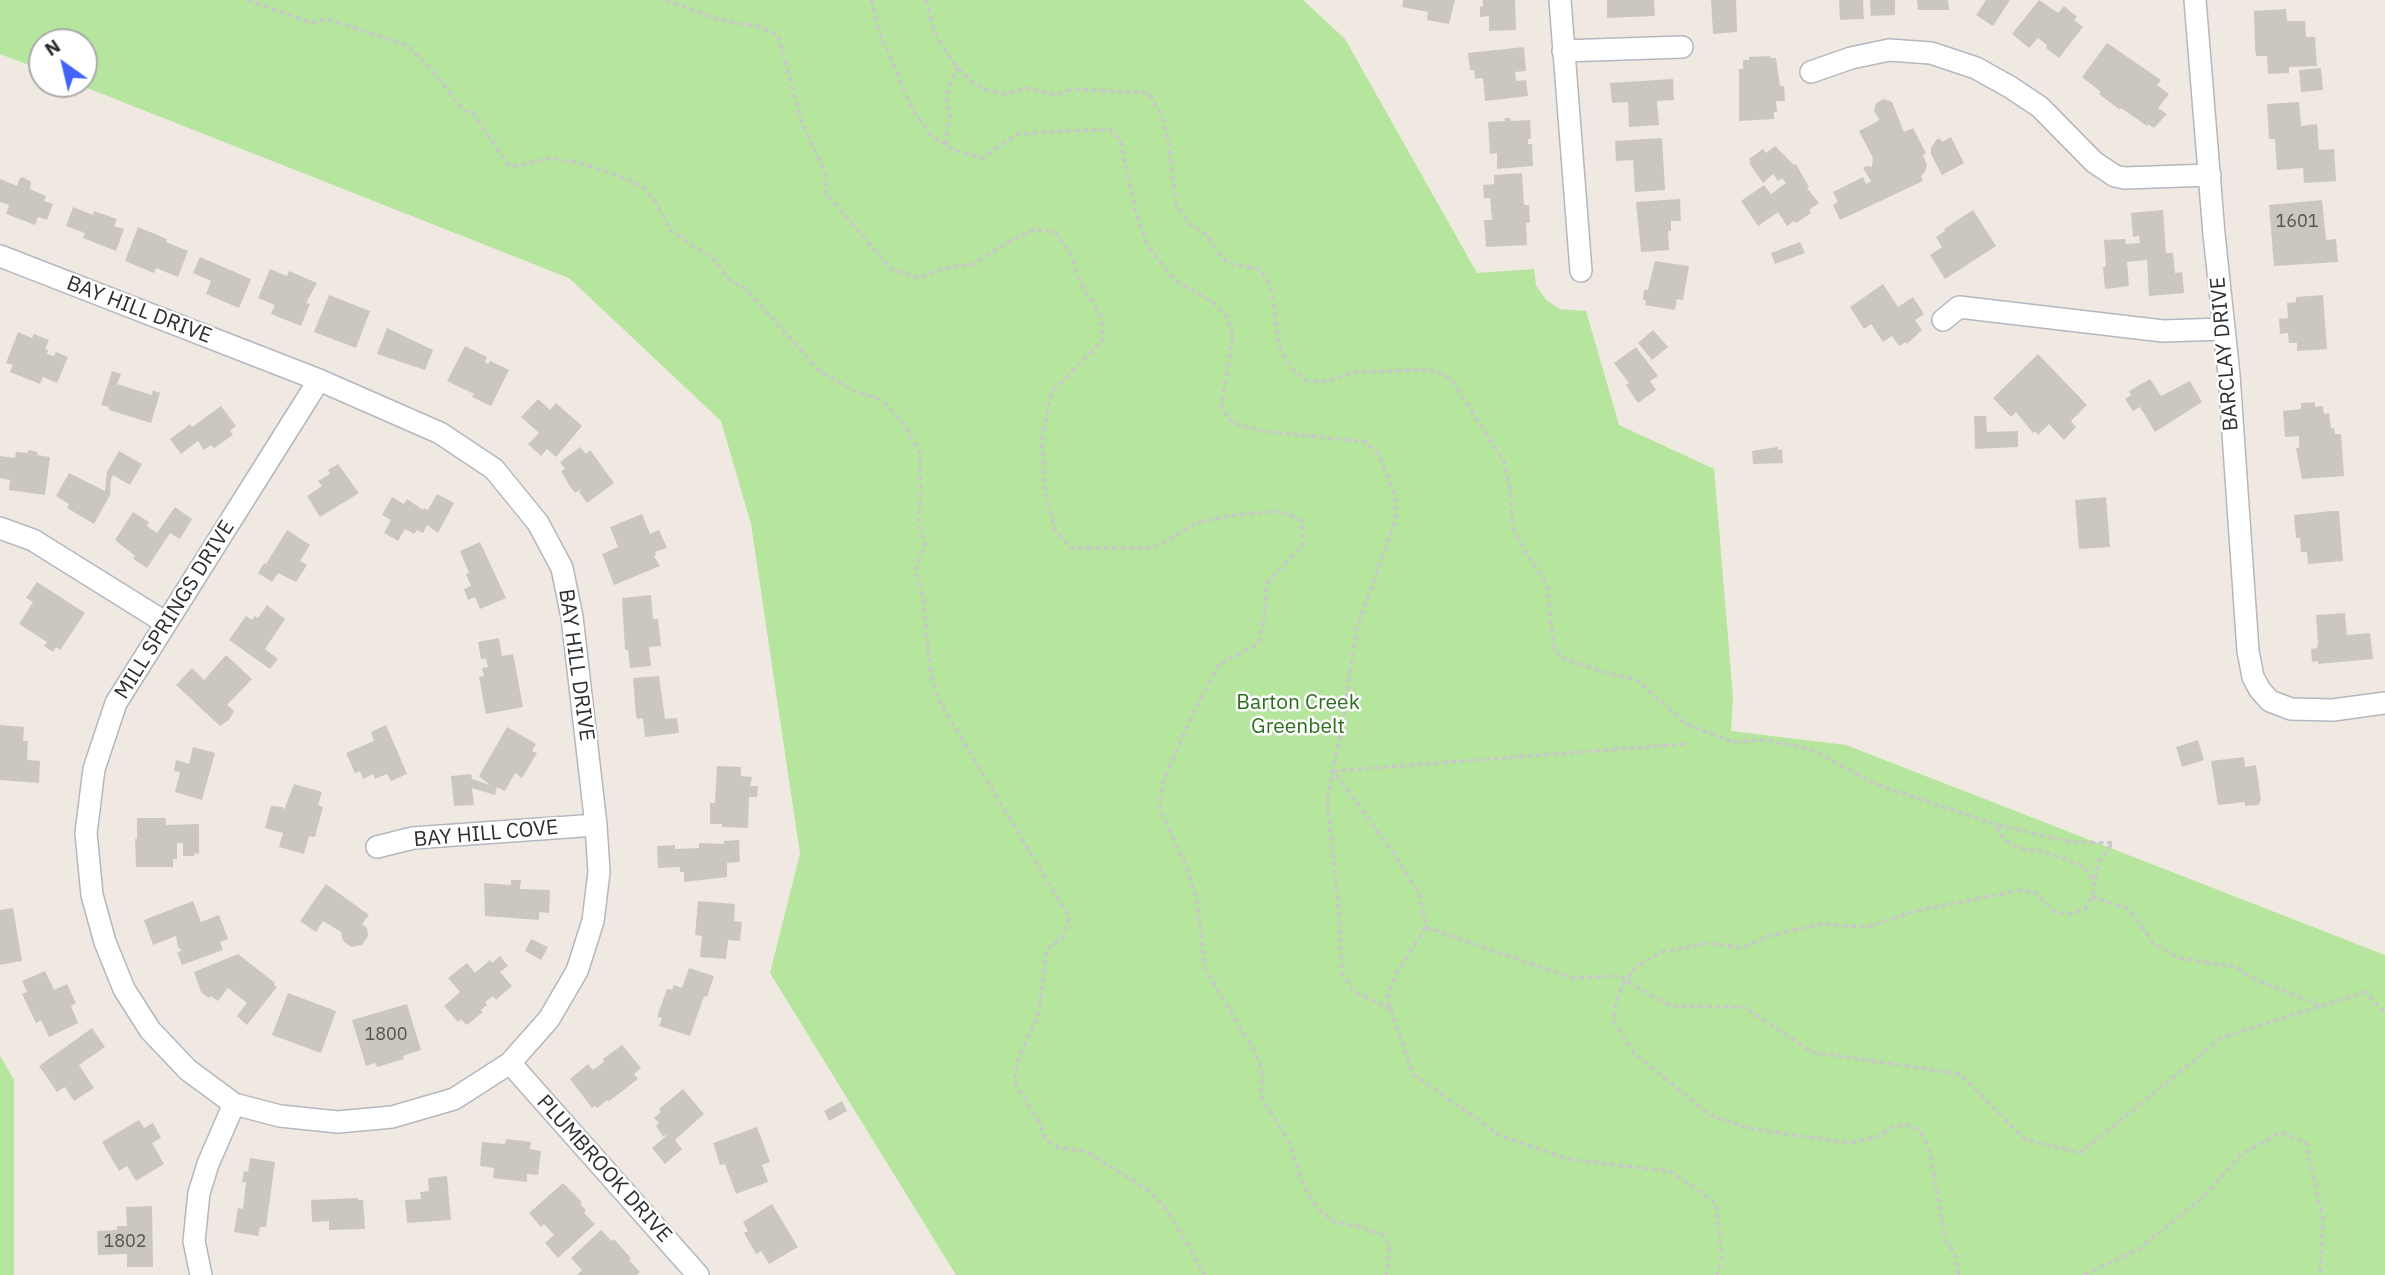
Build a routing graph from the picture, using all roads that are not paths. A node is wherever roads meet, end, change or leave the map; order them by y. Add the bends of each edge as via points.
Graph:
1 (1560, 0) edge
2 (2195, 0) edge
3 (1682, 47) dead end
4 (1563, 51) junction
5 (1811, 72) dead end
6 (2210, 175) junction
7 (0, 256) edge
8 (1581, 271) dead end
9 (1944, 320) dead end
10 (2223, 329) junction
11 (319, 380) junction
12 (0, 528) edge
13 (166, 623) junction
14 (2385, 704) edge
15 (596, 825) junction
16 (377, 847) dead end
17 (510, 1063) junction
18 (234, 1104) junction
19 (693, 1273) edge
20 (201, 1275) edge

1 - 4 street
2 - 6 street, BARCLAY DRIVE
3 - 4 street
4 - 8 street
5 - 6 street via 1889,51 1931,53 1976,68 2040,107 2094,162 2115,176
6 - 10 street, BARCLAY DRIVE
7 - 11 street, BAY HILL DRIVE
9 - 10 street via 1959,307 2163,331
10 - 14 street, BARCLAY DRIVE via 2253,677 2270,701 2291,709
11 - 13 street, MILL SPRINGS DRIVE
11 - 15 street, BAY HILL DRIVE via 440,433 494,469 538,523 562,568 572,617
12 - 13 street via 33,540
13 - 18 street, MILL SPRINGS DRIVE via 116,703 94,769 86,833 92,895 124,989 149,1030 188,1070
15 - 16 street, BAY HILL COVE via 414,838
15 - 17 street, BAY HILL DRIVE via 599,872 593,921 577,971 549,1019
17 - 18 street, BAY HILL DRIVE via 454,1099 392,1117 338,1122 280,1116
17 - 19 street, PLUMBROOK DRIVE
18 - 20 street via 199,1193 194,1241

